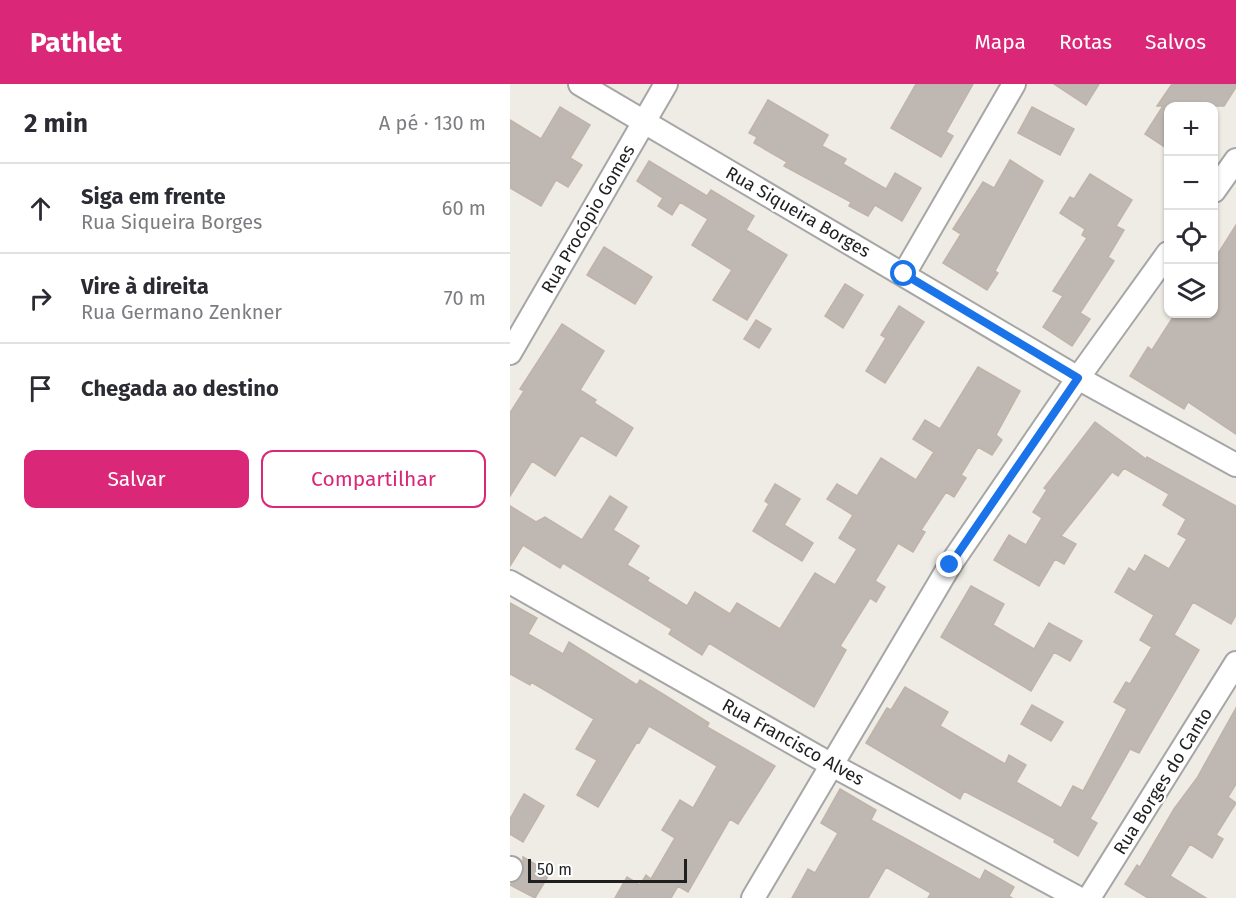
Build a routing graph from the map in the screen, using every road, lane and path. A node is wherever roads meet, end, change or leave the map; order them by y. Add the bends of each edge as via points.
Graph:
1 (580, 84) edge
2 (666, 84) edge
3 (1014, 84) edge
4 (644, 123) junction
5 (1236, 160) edge
6 (1218, 185) edge
7 (1164, 259) edge
8 (904, 274) junction
9 (510, 353) edge
10 (1078, 378) junction
11 (1236, 465) edge
12 (510, 582) edge
13 (1236, 663) edge
14 (1230, 687) edge
15 (831, 764) junction
16 (753, 898) edge
17 (1078, 898) edge
18 (1089, 898) edge

1 - 4 street, Rua Siqueira Borges
2 - 4 street, Rua Procópio Gomes
3 - 8 street
4 - 8 street, Rua Siqueira Borges
4 - 9 street, Rua Procópio Gomes
5 - 6 street
7 - 10 street
8 - 10 street, Rua Siqueira Borges
10 - 11 street, Rua Siqueira Borges
10 - 15 street via 950,565
12 - 15 street, Rua Francisco Alves
13 - 14 street, Rua Borges do Canto
14 - 18 street, Rua Borges do Canto
15 - 16 street
15 - 17 street, Rua Francisco Alves

